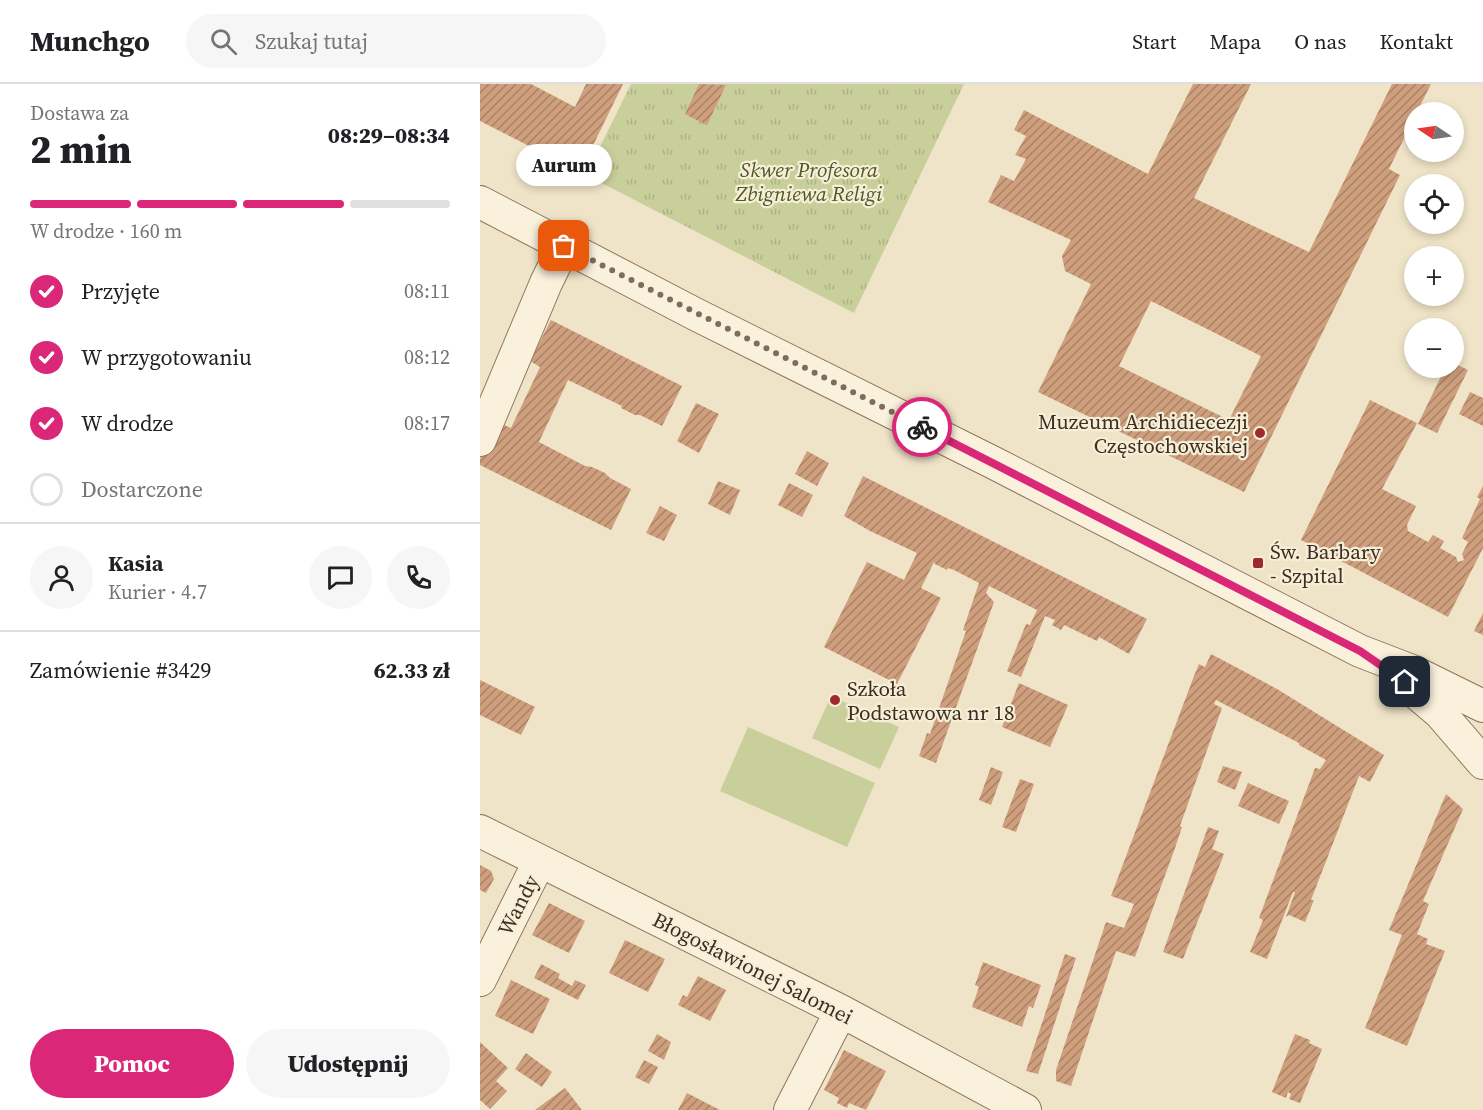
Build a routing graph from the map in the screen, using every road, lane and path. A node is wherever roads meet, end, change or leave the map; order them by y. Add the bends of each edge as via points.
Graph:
1 (480, 202) edge
2 (564, 246) junction
3 (480, 440) edge
4 (1360, 651) junction
5 (1483, 706) edge
6 (1483, 763) edge
7 (480, 831) edge
8 (539, 862) junction
9 (480, 980) edge
10 (840, 1011) junction
11 (790, 1110) edge
12 (1024, 1110) edge

1 - 2 street
2 - 3 street
2 - 4 street
4 - 5 street
4 - 6 street via 1405,682 1440,713
7 - 8 street, Błogosławionej Salomei
8 - 9 street, Wandy
8 - 10 street, Błogosławionej Salomei
10 - 11 street
10 - 12 street, Błogosławionej Salomei

